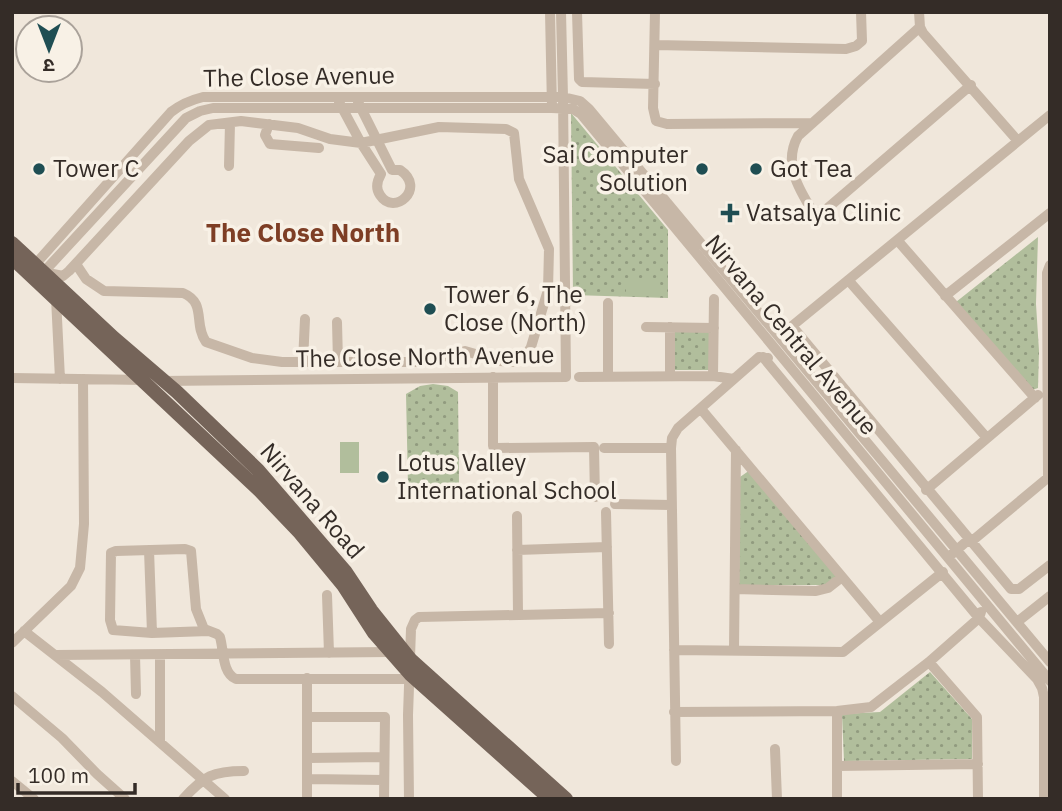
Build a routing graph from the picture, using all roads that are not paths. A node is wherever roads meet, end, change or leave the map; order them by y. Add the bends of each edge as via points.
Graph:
1 (550, 12) edge
2 (561, 12) edge
3 (577, 12) edge
4 (656, 12) edge
5 (861, 12) edge
6 (919, 12) edge
7 (920, 27) junction
8 (656, 45) junction
9 (655, 83) junction
10 (971, 85) junction
11 (194, 99) junction
12 (237, 102) junction
13 (339, 102) junction
14 (358, 102) junction
15 (558, 102) junction
16 (200, 111) junction
17 (1050, 115) edge
18 (230, 123) junction
19 (811, 123) junction
20 (269, 124) junction
21 (1017, 140) junction
22 (375, 141) junction
23 (360, 143) junction
24 (319, 148) dead end
25 (229, 166) dead end
26 (1050, 213) edge
27 (898, 241) junction
28 (12, 243) edge
29 (12, 258) edge
30 (76, 264) junction
31 (1050, 265) edge
32 (38, 273) junction
33 (849, 281) junction
34 (945, 296) junction
35 (56, 298) junction
36 (714, 299) dead end
37 (608, 303) dead end
38 (305, 320) dead end
39 (337, 322) dead end
40 (646, 327) dead end
41 (670, 327) junction
42 (714, 328) junction
43 (795, 330) junction
44 (779, 343) junction
45 (763, 357) junction
46 (303, 362) junction
47 (338, 362) junction
48 (670, 376) junction
49 (713, 376) junction
50 (493, 377) junction
51 (579, 377) dead end
52 (608, 377) junction
53 (12, 378) edge
54 (60, 379) junction
55 (83, 379) junction
56 (734, 379) junction
57 (143, 380) junction
58 (162, 381) junction
59 (1046, 389) junction
60 (1035, 398) junction
61 (701, 410) junction
62 (987, 438) junction
63 (604, 447) dead end
64 (671, 448) junction
65 (736, 450) junction
66 (1049, 476) edge
67 (926, 490) junction
68 (596, 497) dead end
69 (615, 504) dead end
70 (671, 505) junction
71 (606, 512) dead end
72 (517, 516) dead end
73 (972, 541) junction
74 (607, 547) junction
75 (149, 550) junction
76 (517, 550) junction
77 (955, 556) junction
78 (1050, 565) edge
79 (943, 572) junction
80 (842, 577) junction
81 (735, 589) junction
82 (327, 595) dead end
83 (1050, 596) edge
84 (991, 610) junction
85 (609, 613) junction
86 (518, 615) junction
87 (979, 618) junction
88 (880, 622) junction
89 (1017, 622) junction
90 (24, 631) junction
91 (208, 631) junction
92 (152, 633) junction
93 (12, 643) edge
94 (609, 644) dead end
95 (674, 650) junction
96 (734, 650) junction
97 (329, 653) junction
98 (390, 653) junction
99 (56, 654) junction
100 (225, 654) junction
101 (135, 655) junction
102 (160, 655) junction
103 (929, 662) junction
104 (1050, 662) edge
105 (410, 671) junction
106 (307, 678) junction
107 (1050, 681) edge
108 (136, 694) dead end
109 (12, 696) edge
110 (837, 711) junction
111 (674, 712) junction
112 (308, 717) junction
113 (160, 742) junction
114 (775, 750) dead end
115 (384, 757) junction
116 (308, 758) junction
117 (676, 761) dead end
118 (978, 764) junction
119 (837, 766) junction
120 (244, 771) dead end
121 (308, 779) junction
122 (201, 780) junction
123 (384, 780) junction
124 (12, 781) edge
125 (34, 799) edge
126 (125, 799) edge
127 (183, 799) edge
128 (225, 799) edge
129 (307, 799) edge
130 (384, 799) edge
131 (409, 799) edge
132 (550, 799) edge
133 (566, 799) edge
134 (776, 799) edge
135 (837, 799) edge
136 (978, 799) edge
137 (1044, 799) edge

1 - 15 street
2 - 15 street
3 - 9 street via 582,82
4 - 8 street
5 - 8 street via 862,41 846,49
6 - 7 street
7 - 10 street
7 - 19 street
8 - 9 street
9 - 19 street via 653,108 661,124
10 - 19 street via 818,213 795,184 792,163 797,136
10 - 21 street
11 - 12 street, The Close Avenue
11 - 16 street
11 - 32 street, The Close Avenue via 171,112
12 - 13 street, The Close Avenue
12 - 16 street, The Close Avenue
13 - 14 street, The Close Avenue
13 - 23 street
14 - 15 street, The Close Avenue
14 - 22 street
15 - 44 street, Nirvana Central Avenue via 581,114
15 - 50 street, The Close North Avenue via 566,377
16 - 32 street, The Close Avenue via 186,118
17 - 21 street
18 - 20 street
18 - 25 street
18 - 30 street via 209,125 189,141
20 - 23 street
20 - 24 street via 265,135 271,144
21 - 27 street
22 - 23 street
22 - 23 street via 387,172
22 - 47 street via 439,127 506,128 514,133 519,179 549,249 548,290 531,347 515,362 465,351 424,362
26 - 34 street
27 - 33 street
27 - 34 street
28 - 32 main road, Nirvana Road
29 - 32 main road, Nirvana Road
30 - 32 street via 64,276
30 - 46 street via 86,279 104,291 192,296 202,336 212,345 251,358
31 - 59 street
32 - 35 main road, Nirvana Road
32 - 58 main road, Nirvana Road
33 - 43 street via 792,327
33 - 62 street
34 - 60 street
35 - 54 street
35 - 57 main road, Nirvana Road
36 - 42 street
37 - 52 street
38 - 46 street
39 - 47 street
40 - 41 street
41 - 42 street
41 - 48 street
42 - 49 street
43 - 44 street via 792,337
43 - 67 street
44 - 45 street via 762,352
44 - 77 street, Nirvana Central Avenue
45 - 56 street
45 - 79 street
46 - 47 street
48 - 49 street, The Close North Avenue
48 - 52 street, The Close North Avenue
49 - 56 street, The Close North Avenue
50 - 58 street, The Close North Avenue
50 - 68 street via 493,446 594,447
51 - 52 street, The Close North Avenue
53 - 54 street, The Close North Avenue
54 - 55 street, The Close North Avenue
55 - 57 street, The Close North Avenue
55 - 90 street via 80,568 71,586
56 - 61 street
57 - 58 street, The Close North Avenue
57 - 98 main road, Nirvana Road via 300,533
58 - 105 main road, Nirvana Road via 295,511 345,571
59 - 60 street
59 - 66 street
60 - 62 street
61 - 64 street via 678,428
61 - 65 street
62 - 67 street
63 - 64 street
64 - 70 street
65 - 80 street
65 - 81 street
66 - 73 street
67 - 73 street
69 - 70 street
70 - 95 street
71 - 74 street
72 - 76 street
73 - 77 street
73 - 78 street via 1011,589 1019,589
74 - 76 street
74 - 85 street
75 - 91 street via 191,551 196,609 201,626
75 - 92 street
75 - 92 street via 111,553 110,620 113,630
76 - 86 street
77 - 84 street, Nirvana Central Avenue
77 - 89 street, Nirvana Central Avenue
79 - 87 street
79 - 88 street
80 - 81 street via 816,591
80 - 88 street
81 - 96 street
82 - 97 street
83 - 89 street
84 - 87 street via 986,620
84 - 107 street, Nirvana Central Avenue
85 - 86 street
85 - 94 street
86 - 105 street via 419,617 412,624
87 - 103 street
87 - 137 street via 1042,688
88 - 96 street via 843,652
89 - 104 street, Nirvana Central Avenue
90 - 93 street
90 - 99 street
91 - 92 street
91 - 100 street via 220,637
95 - 96 street
95 - 111 street
97 - 98 street
97 - 100 street
98 - 105 main road, Nirvana Road
99 - 101 street
99 - 113 street
100 - 102 street
100 - 106 street via 228,674 236,679
101 - 102 street
101 - 108 street
102 - 113 street
103 - 110 street via 871,707
103 - 118 street via 977,717
105 - 106 street
105 - 131 street
105 - 132 main road, Nirvana Road
105 - 133 main road, Nirvana Road
106 - 112 street
109 - 126 street
110 - 111 street
110 - 119 street
111 - 117 street
112 - 115 street via 385,717
112 - 116 street
113 - 122 street
114 - 134 street
115 - 116 street
115 - 123 street
116 - 121 street
118 - 119 street
118 - 136 street
119 - 135 street
120 - 122 street via 221,771
121 - 123 street
121 - 129 street
122 - 127 street
122 - 128 street
123 - 130 street
124 - 125 street

